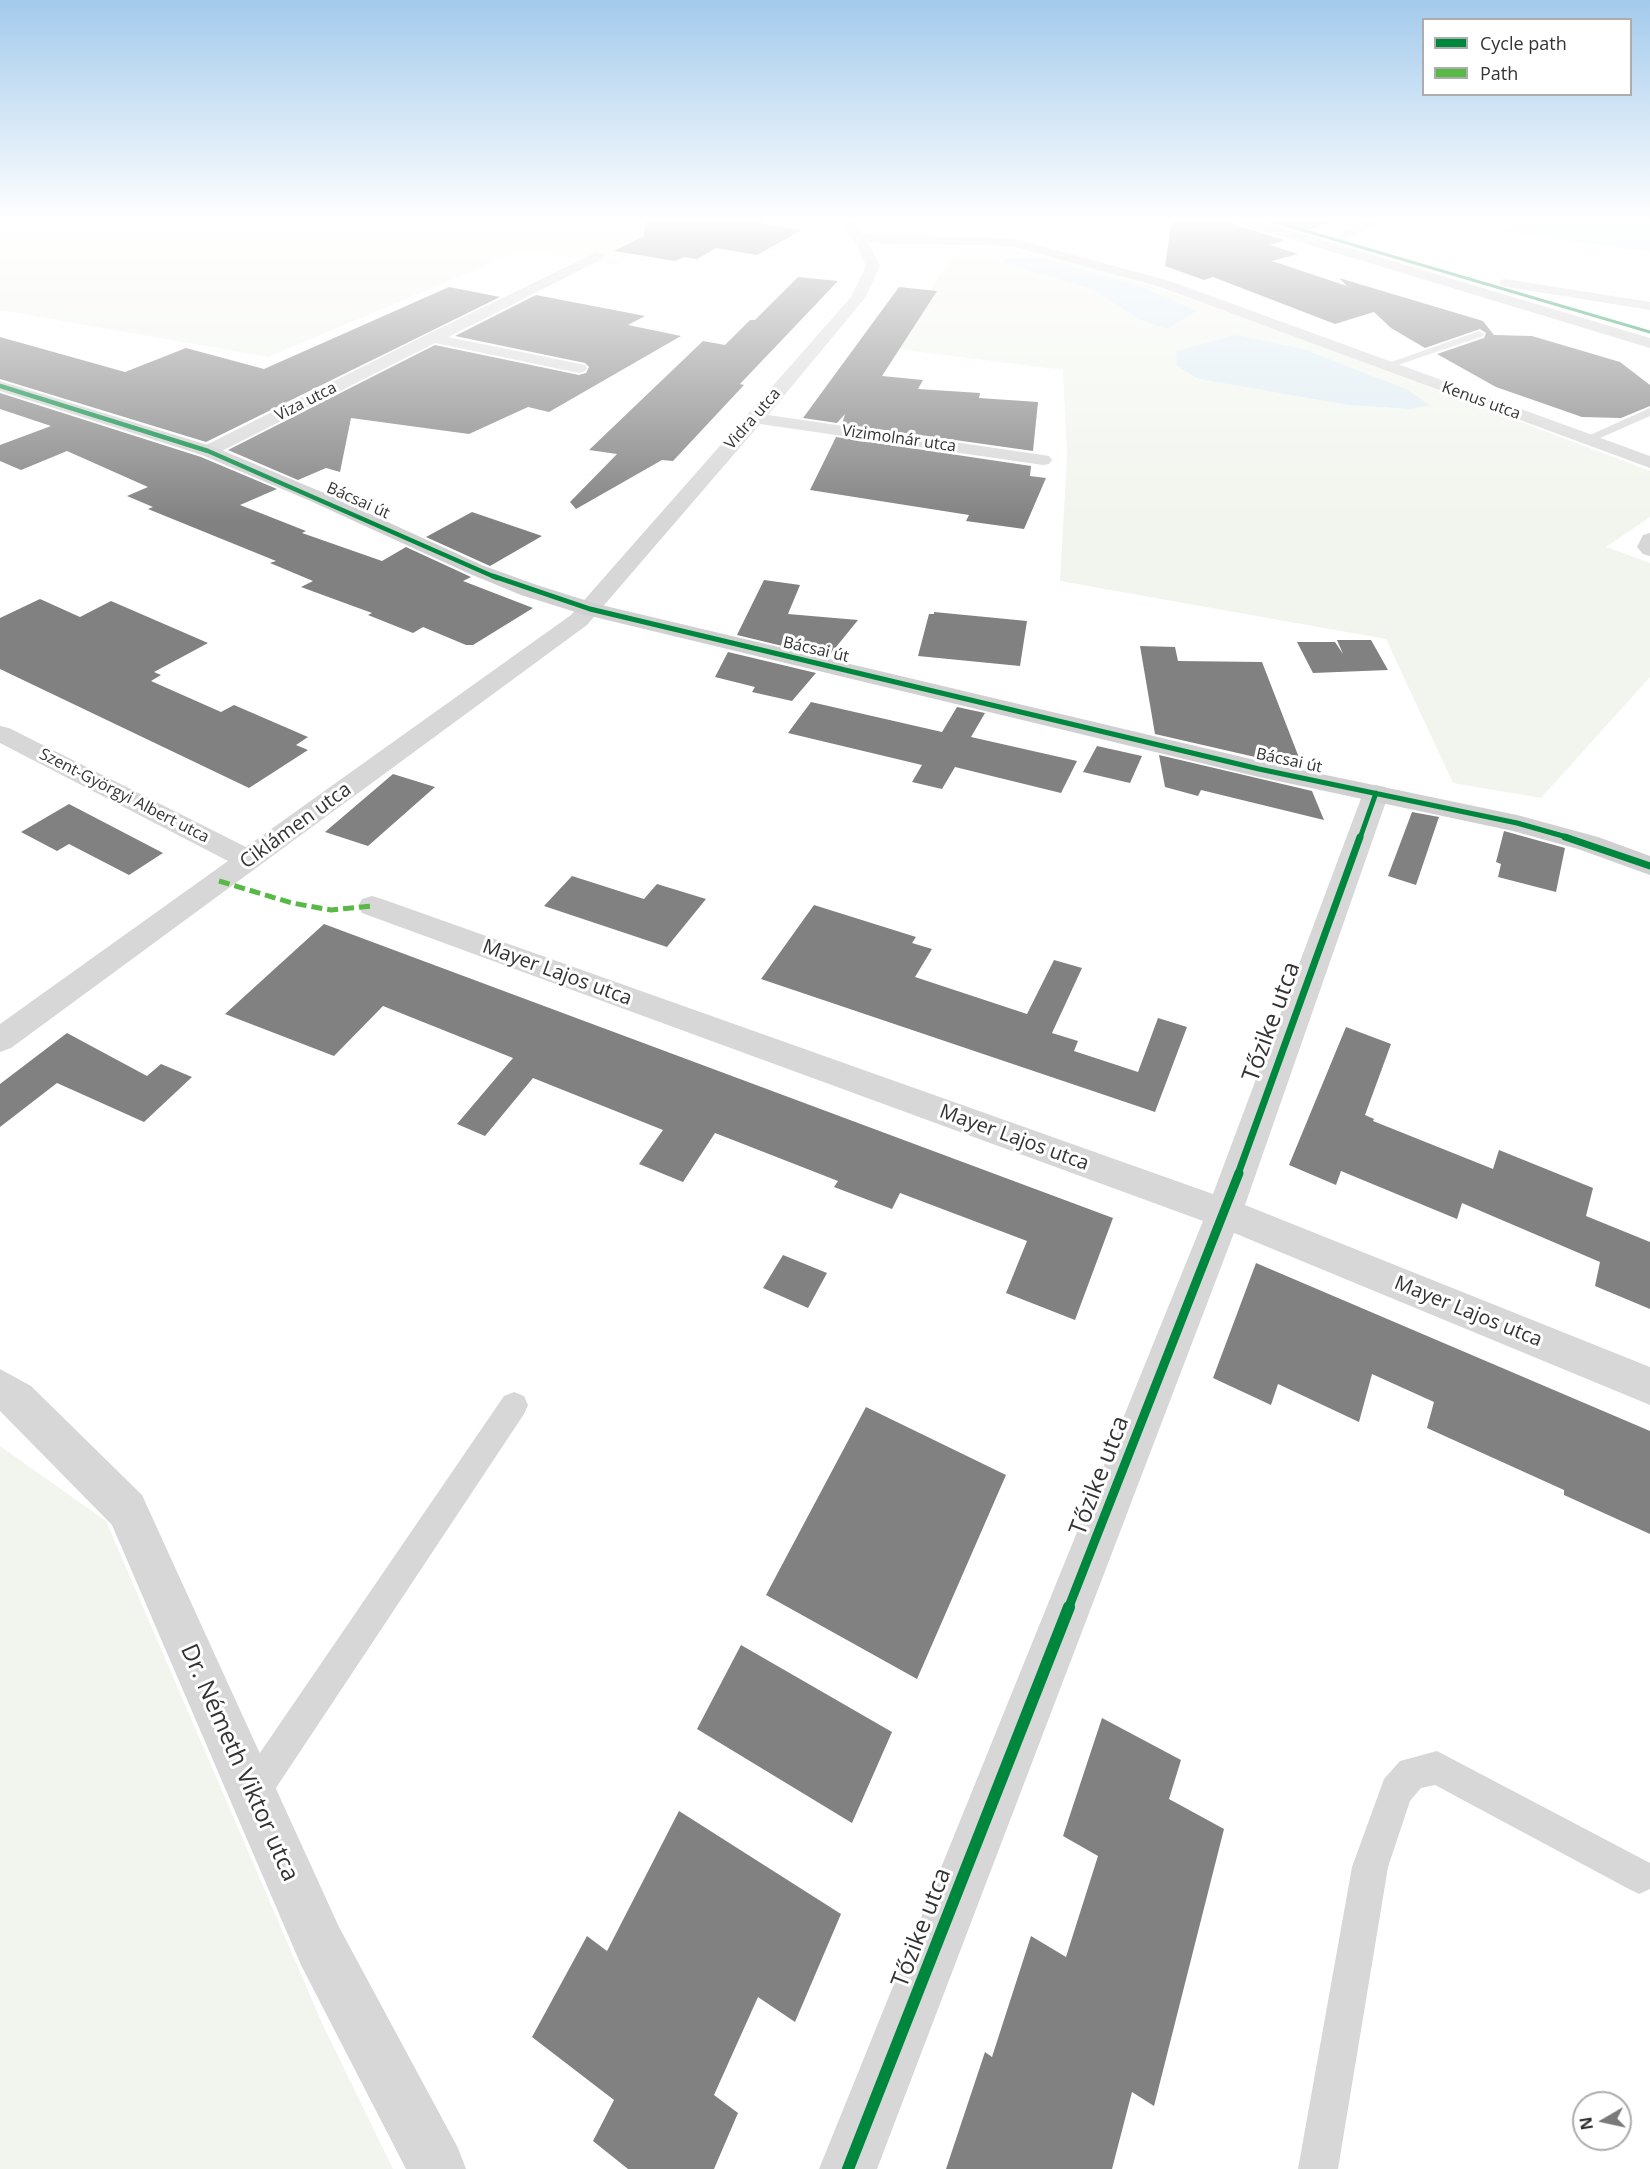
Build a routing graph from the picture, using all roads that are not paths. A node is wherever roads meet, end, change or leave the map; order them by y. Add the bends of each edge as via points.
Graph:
1 (467, 320) edge
2 (840, 320) edge
3 (1262, 320) edge
4 (1574, 320) edge
5 (1479, 334) dead end
6 (431, 338) junction
7 (1650, 343) edge
8 (1385, 366) junction
9 (579, 368) dead end
10 (0, 386) edge
11 (1650, 412) edge
12 (754, 418) junction
13 (1587, 439) junction
14 (208, 451) junction
15 (1043, 460) dead end
16 (1650, 462) edge
17 (590, 609) junction
18 (0, 733) edge
19 (1376, 793) junction
20 (249, 860) junction
21 (1650, 866) edge
22 (372, 906) dead end
23 (0, 1040) edge
24 (1224, 1213) junction
25 (1650, 1386) edge
26 (0, 1388) edge
27 (514, 1405) dead end
28 (252, 1794) junction
29 (1639, 1876) dead end
30 (437, 2169) edge
31 (848, 2169) edge
32 (1318, 2169) edge

1 - 6 street, Viza utca
2 - 12 street, Vidra utca
3 - 8 street, Kenus utca
4 - 7 main road
5 - 8 lane
6 - 9 street
6 - 14 street, Viza utca
8 - 13 street, Kenus utca
10 - 14 main road, Bácsai út
11 - 13 lane
12 - 15 street, Vizimolnár utca
12 - 17 street, Vidra utca
13 - 16 street, Kenus utca
14 - 17 main road, Bácsai út via 477,570
17 - 19 main road, Bácsai út
17 - 20 street, Ciklámen utca
18 - 20 street, Szent-Györgyi Albert utca
19 - 21 main road, Bácsai út via 1517,823
19 - 24 street, Tőzike utca
20 - 23 street, Ciklámen utca
22 - 24 street, Mayer Lajos utca
24 - 25 street, Mayer Lajos utca
24 - 31 street, Tőzike utca
26 - 28 street, Dr. Németh Viktor utca via 17,1400 127,1510
27 - 28 lane
28 - 30 street, Dr. Németh Viktor utca via 320,1946
29 - 32 lane via 1437,1768 1412,1773 1396,1791 1370,1867

